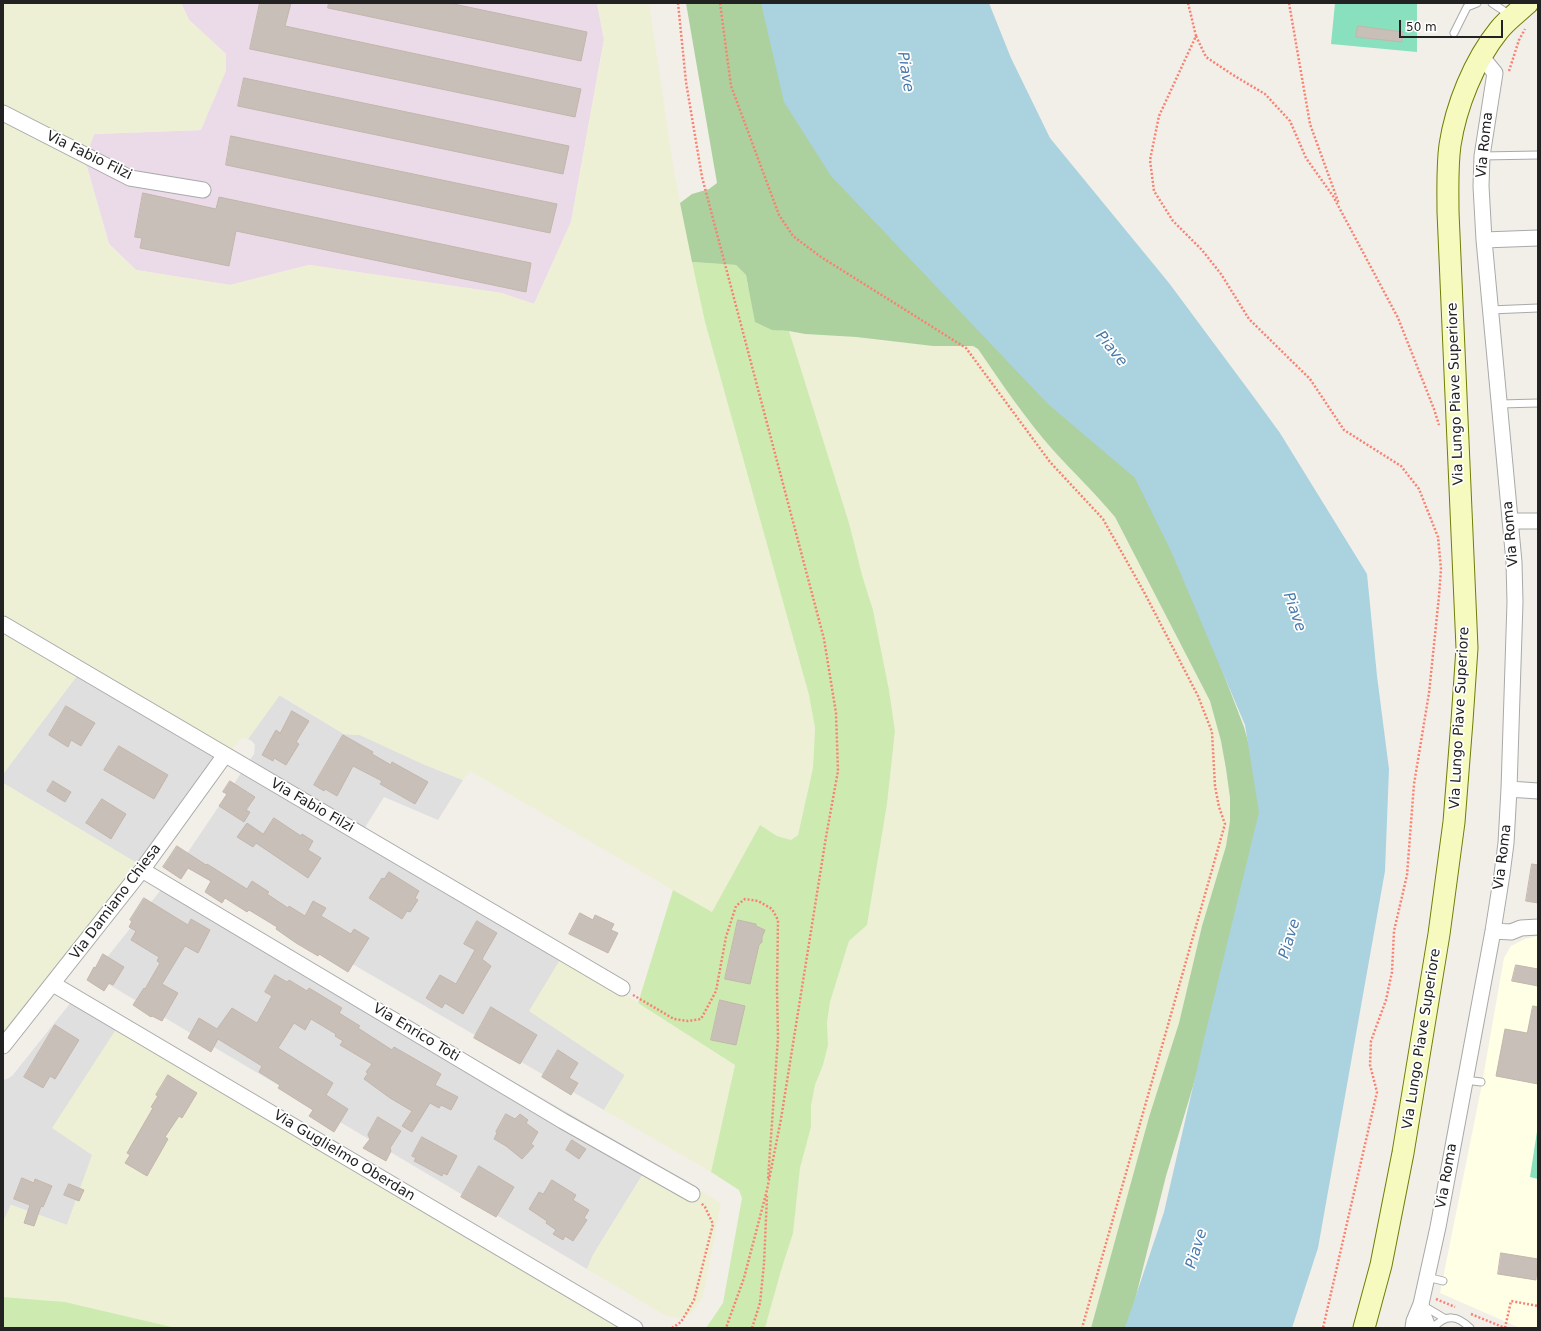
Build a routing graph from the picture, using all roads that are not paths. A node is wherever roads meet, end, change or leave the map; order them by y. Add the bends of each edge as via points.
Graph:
1 (1477, 3) edge
2 (1492, 3) edge
3 (1528, 3) edge
4 (1512, 16) junction
5 (1454, 33) dead end
6 (1482, 56) junction
7 (3, 113) edge
8 (1538, 155) edge
9 (1482, 156) junction
10 (203, 190) dead end
11 (1538, 238) edge
12 (1484, 240) junction
13 (1538, 308) edge
14 (1490, 310) junction
15 (1538, 403) edge
16 (1500, 404) junction
17 (1510, 521) junction
18 (1538, 521) edge
19 (3, 624) edge
20 (225, 755) junction
21 (1509, 789) junction
22 (1538, 791) edge
23 (142, 870) junction
24 (1538, 927) edge
25 (1493, 931) junction
26 (53, 984) junction
27 (622, 988) road end
28 (3, 1046) edge
29 (1465, 1080) junction
30 (1481, 1082) dead end
31 (692, 1194) road end
32 (1421, 1304) junction
33 (1444, 1318) junction
34 (635, 1328) edge
35 (1364, 1328) edge
36 (1424, 1328) edge
37 (1470, 1328) edge

1 - 5 lane via 1467,7
2 - 4 lane
3 - 4 main road, Via Lungo Piave Superiore
4 - 6 main road, Via Lungo Piave Superiore via 1498,31
6 - 9 street, Via Roma via 1495,73
6 - 35 main road, Via Lungo Piave Superiore via 1455,119 1450,146 1448,183 1466,648 1454,822 1440,934 1403,1153 1381,1265
7 - 10 street, Via Fabio Filzi via 130,178
8 - 9 lane
9 - 12 street, Via Roma
11 - 12 street
12 - 14 street, Via Roma
13 - 14 lane
14 - 16 street, Via Roma
15 - 16 lane
16 - 17 street, Via Roma
17 - 18 street
17 - 21 street, Via Roma via 1515,602
19 - 20 street, Via Fabio Filzi
20 - 23 street, Via Damiano Chiesa
20 - 27 street, Via Fabio Filzi
21 - 22 street
21 - 25 street, Via Roma via 1506,843
23 - 26 street, Via Damiano Chiesa
23 - 31 street, Via Enrico Toti
24 - 25 street via 1521,928 1511,932
25 - 29 street, Via Roma
26 - 28 street, Via Damiano Chiesa
26 - 34 street, Via Guglielmo Oberdan
29 - 30 lane
29 - 32 street, Via Roma via 1438,1228 1436,1279
32 - 33 lane
32 - 36 street, Via Roma
33 - 36 lane
33 - 37 lane via 1463,1321

